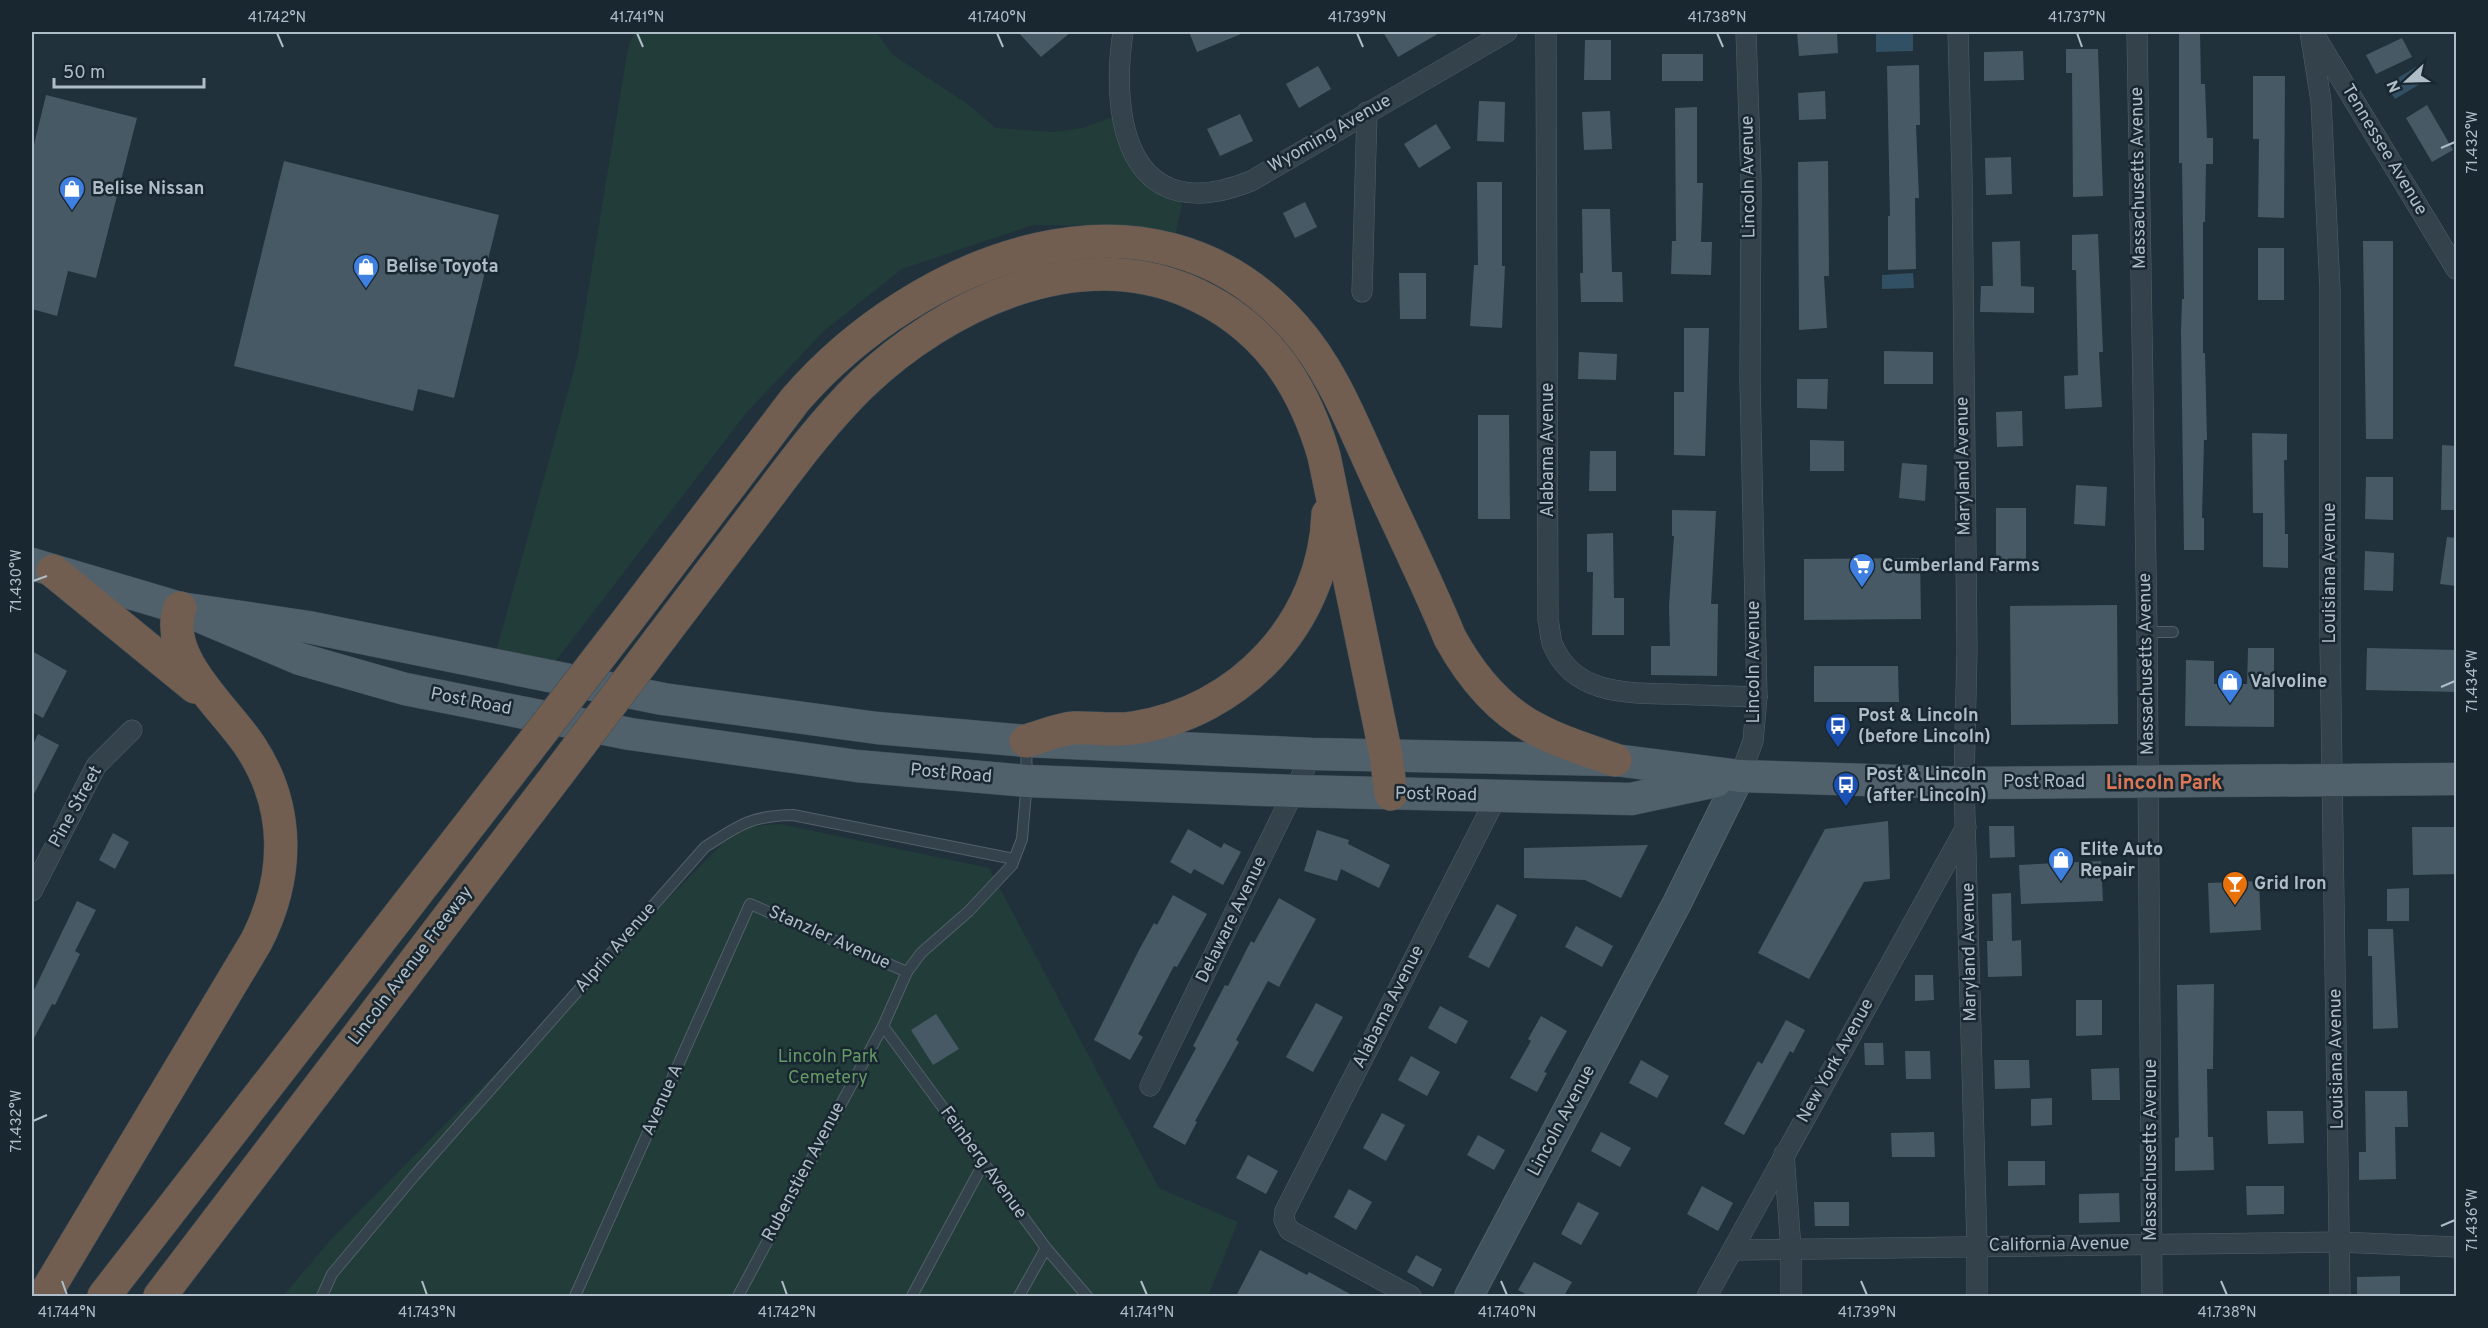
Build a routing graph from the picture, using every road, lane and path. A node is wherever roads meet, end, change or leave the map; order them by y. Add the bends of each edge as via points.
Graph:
1 (1123, 32) edge
2 (1507, 32) edge
3 (1546, 32) edge
4 (1746, 32) edge
5 (1958, 32) edge
6 (2137, 32) edge
7 (2311, 32) edge
8 (1367, 112) junction
9 (2457, 269) edge
10 (1362, 292) dead end
11 (1327, 476) junction
12 (42, 567) edge
13 (180, 609) junction
14 (2147, 632) junction
15 (2173, 632) dead end
16 (1757, 697) junction
17 (222, 708) junction
18 (132, 730) dead end
19 (1026, 741) junction
20 (1312, 754) junction
21 (1386, 755) junction
22 (1615, 760) junction
23 (1740, 776) junction
24 (2333, 778) junction
25 (2457, 779) edge
26 (1027, 781) junction
27 (2149, 782) junction
28 (1964, 783) junction
29 (1295, 791) junction
30 (1391, 794) junction
31 (1497, 796) junction
32 (1966, 827) junction
33 (1014, 859) junction
34 (32, 891) edge
35 (750, 904) joint
36 (907, 972) junction
37 (883, 1026) junction
38 (1150, 1086) dead end
39 (1784, 1154) junction
40 (983, 1164) junction
41 (2340, 1242) junction
42 (2152, 1243) junction
43 (1977, 1246) junction
44 (2457, 1247) edge
45 (1046, 1248) junction
46 (1791, 1249) junction
47 (1733, 1250) junction
48 (44, 1296) edge
49 (104, 1296) edge
50 (160, 1296) edge
51 (322, 1296) edge
52 (574, 1296) edge
53 (738, 1296) edge
54 (912, 1296) edge
55 (1019, 1296) edge
56 (1087, 1296) edge
57 (1411, 1296) edge
58 (1469, 1296) edge
59 (1707, 1296) edge
60 (1791, 1296) edge
61 (1977, 1296) edge
62 (2152, 1296) edge
63 (2340, 1296) edge

1 - 8 street, Wyoming Avenue via 1121,86 1127,135 1136,161 1169,188 1183,192 1236,187
2 - 8 street, Wyoming Avenue
3 - 16 street, Alabama Avenue via 1548,620 1552,643 1566,665 1580,678 1599,687 1624,693
4 - 16 street, Lincoln Avenue
5 - 28 street, Maryland Avenue via 1967,650
6 - 14 street, Massachusetts Avenue
7 - 9 street, Tennessee Avenue
7 - 24 street, Louisiana Avenue via 2321,101 2330,289
8 - 10 street
11 - 19 highway via 1328,522 1315,578 1299,615 1255,673 1216,699 1176,716 1133,728 1072,728
11 - 21 highway
11 - 50 highway, Lincoln Avenue Freeway, bridge via 1318,436 1302,397 1265,344 1216,305 1180,288 1142,277 1083,274 1045,280 1003,294 936,328 898,353 870,377 804,449
12 - 13 main road, Post Road
12 - 17 highway
13 - 17 highway via 177,632 183,655 196,679
13 - 19 main road, Post Road via 308,627 721,709
13 - 26 main road, Post Road via 300,659 405,689 630,734 857,766
14 - 15 lane
14 - 27 street, Massachusetts Avenue
16 - 23 street, Lincoln Avenue via 1753,741
17 - 48 highway via 256,756 279,818 280,875 271,908 255,942
18 - 34 street, Pine Street via 96,766
19 - 20 main road, Post Road
19 - 26 lane, Rubenstien Avenue
20 - 21 main road, Post Road
20 - 29 street, Delaware Avenue
21 - 22 main road, Post Road
21 - 30 highway
22 - 23 main road, Post Road
22 - 49 highway, bridge via 1540,732 1508,710 1469,669 1450,638 1340,397 1317,357 1272,305 1226,273 1195,258 1143,244 1074,242 1019,252 985,264 936,286 873,327 818,374 795,400
23 - 28 main road, Post Road
23 - 31 main road, Post Road via 1631,799
23 - 58 street, Lincoln Avenue
24 - 25 main road, Post Road
24 - 27 main road, Post Road
24 - 41 street, Louisiana Avenue
26 - 29 main road, Post Road
26 - 33 lane, Rubenstien Avenue via 1023,839
27 - 28 main road, Post Road
27 - 42 street, Massachusetts Avenue
28 - 32 street, Maryland Avenue
29 - 30 main road, Post Road
29 - 38 street, Delaware Avenue
30 - 31 main road, Post Road
31 - 57 street, Alabama Avenue via 1285,1211 1288,1230
32 - 39 street, New York Avenue
32 - 43 street, Maryland Avenue
33 - 36 lane, Rubenstien Avenue via 969,911 921,953
33 - 51 lane, Alprin Avenue via 793,815 746,821 730,831 705,847 415,1175 332,1274
35 - 36 lane, Stanzler Avenue
35 - 52 lane, Avenue A
36 - 37 lane, Rubenstien Avenue
37 - 40 lane, Feinberg Avenue
37 - 53 lane, Rubenstien Avenue
39 - 46 street
39 - 47 street, New York Avenue
40 - 45 lane, Feinberg Avenue
40 - 54 lane
41 - 42 street, California Avenue
41 - 44 street, California Avenue
41 - 63 street, Louisiana Avenue
42 - 43 street, California Avenue
42 - 62 street, Massachusetts Avenue
43 - 46 street, California Avenue
43 - 61 street, Maryland Avenue
45 - 55 lane
45 - 56 lane, Feinberg Avenue
46 - 47 street, California Avenue
46 - 60 street
47 - 59 street, New York Avenue

